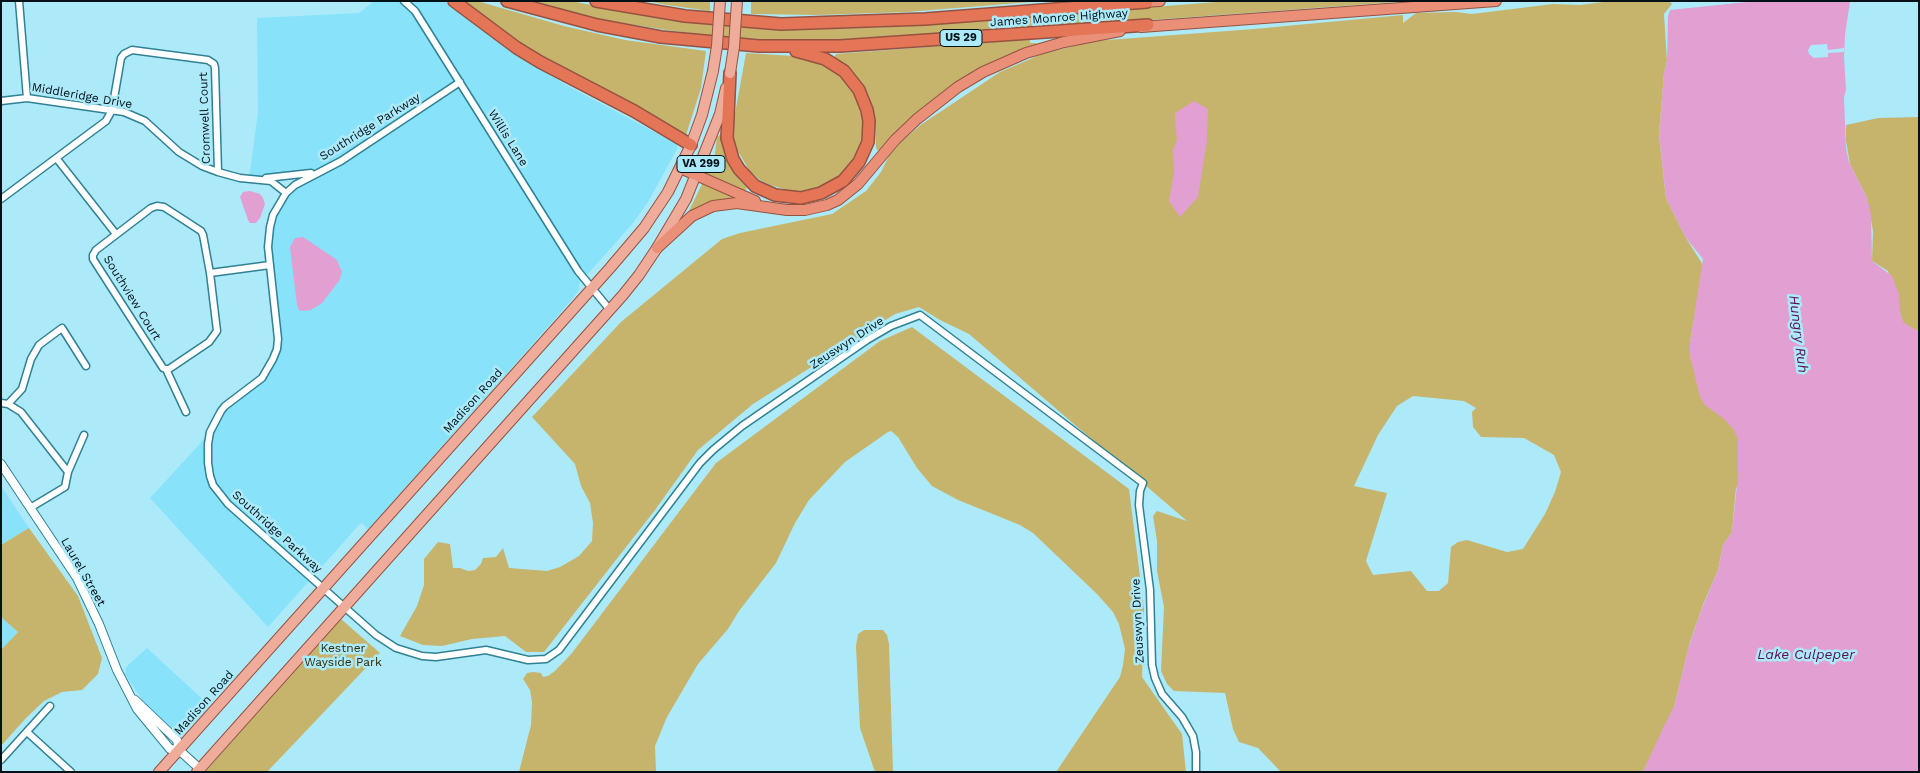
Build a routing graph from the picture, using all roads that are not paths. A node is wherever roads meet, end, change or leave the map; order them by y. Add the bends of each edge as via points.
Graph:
1 (19, 1) edge
2 (404, 1) edge
3 (454, 1) edge
4 (507, 1) edge
5 (596, 1) edge
6 (628, 1) edge
7 (720, 1) edge
8 (738, 1) edge
9 (1119, 1) edge
10 (1160, 1) edge
11 (1496, 1) edge
12 (1147, 2) edge
13 (685, 16) junction
14 (1148, 25) junction
15 (774, 46) junction
16 (730, 73) junction
17 (460, 82) junction
18 (27, 98) junction
19 (1, 102) edge
20 (112, 110) junction
21 (691, 145) junction
22 (57, 159) junction
23 (680, 168) junction
24 (218, 172) junction
25 (319, 172) junction
26 (697, 175) junction
27 (255, 179) junction
28 (286, 193) junction
29 (1, 199) edge
30 (773, 208) junction
31 (116, 234) junction
32 (658, 248) junction
33 (270, 265) junction
34 (210, 273) junction
35 (591, 288) junction
36 (610, 310) junction
37 (86, 366) dead end
38 (166, 369) junction
39 (5, 403) edge
40 (186, 412) dead end
41 (84, 436) dead end
42 (1, 464) edge
43 (68, 472) junction
44 (30, 508) junction
45 (323, 588) junction
46 (344, 607) junction
47 (50, 706) dead end
48 (27, 732) junction
49 (179, 750) junction
50 (1, 760) edge
51 (198, 770) edge
52 (71, 772) edge
53 (159, 772) edge
54 (1196, 772) edge

1 - 18 street
2 - 17 street, Willis Lane via 415,11
3 - 21 highway via 540,62
4 - 15 highway, James Monroe Highway / US 29 via 596,25 661,37
5 - 13 highway, James Monroe Highway / US 29
6 - 13 highway
7 - 21 main road, Madison Road, bridge via 713,70
8 - 16 main road, VA 299, bridge
9 - 12 highway
10 - 12 highway, James Monroe Highway / US 29
11 - 14 highway, James Monroe Highway / US 29
12 - 13 highway, James Monroe Highway / US 29 via 856,23 781,24
14 - 15 highway, James Monroe Highway / US 29 via 849,46
14 - 30 highway via 1057,43 1004,62 958,87 930,107 895,140 858,184 838,200 805,210
15 - 16 highway via 835,63 853,80 864,101 870,121 868,142 850,175 836,186 811,197 786,198 755,186 747,178 733,160 727,138
16 - 26 main road, VA 299 via 720,114
17 - 25 street, Southridge Parkway via 342,161
17 - 35 street, Willis Lane
18 - 19 street, Middleridge Drive
18 - 20 street, Middleridge Drive
20 - 22 street via 106,121
20 - 24 street, Middleridge Drive via 145,121 179,152
20 - 24 street, Cromwell Court via 121,58 128,51 212,62 216,68
21 - 23 main road, Madison Road
22 - 29 street
22 - 31 street
23 - 26 highway
23 - 35 main road, Madison Road via 644,228
24 - 27 street, Middleridge Drive
25 - 27 street
25 - 28 street, Southridge Parkway
26 - 30 highway
26 - 32 main road, VA 299
27 - 28 street, Middleridge Drive via 272,181
28 - 33 street, Southridge Parkway via 273,214 270,227
30 - 32 highway via 737,203 713,206 692,216
31 - 34 street, Southview Court via 151,208 164,207 203,235
31 - 38 street, Southview Court via 96,250 93,259
32 - 36 main road
33 - 34 street
33 - 45 street, Southridge Parkway via 277,349 262,378 225,406 215,422 208,444 208,463 213,485 228,504
34 - 38 street, Southview Court via 217,330 209,342
35 - 36 street, Willis Lane
35 - 45 main road, Madison Road
36 - 46 main road
37 - 39 street via 62,328 39,345 22,389
38 - 40 street
39 - 43 street via 21,412
41 - 43 street
42 - 44 street, Laurel Street
43 - 44 street via 65,487
44 - 49 street, Laurel Street via 83,590 132,698 177,740
45 - 46 street, Southridge Parkway
45 - 49 main road, Madison Road
46 - 51 main road
46 - 54 street, Zeuswyn Drive via 387,643 409,653 436,657 486,650 528,660 546,659 559,650 713,450 742,426 867,340 920,315 1143,483 1139,505 1150,590 1152,665 1162,694 1193,736
47 - 48 street
48 - 50 street
48 - 52 street
49 - 51 street, Laurel Street
49 - 53 main road, Madison Road

